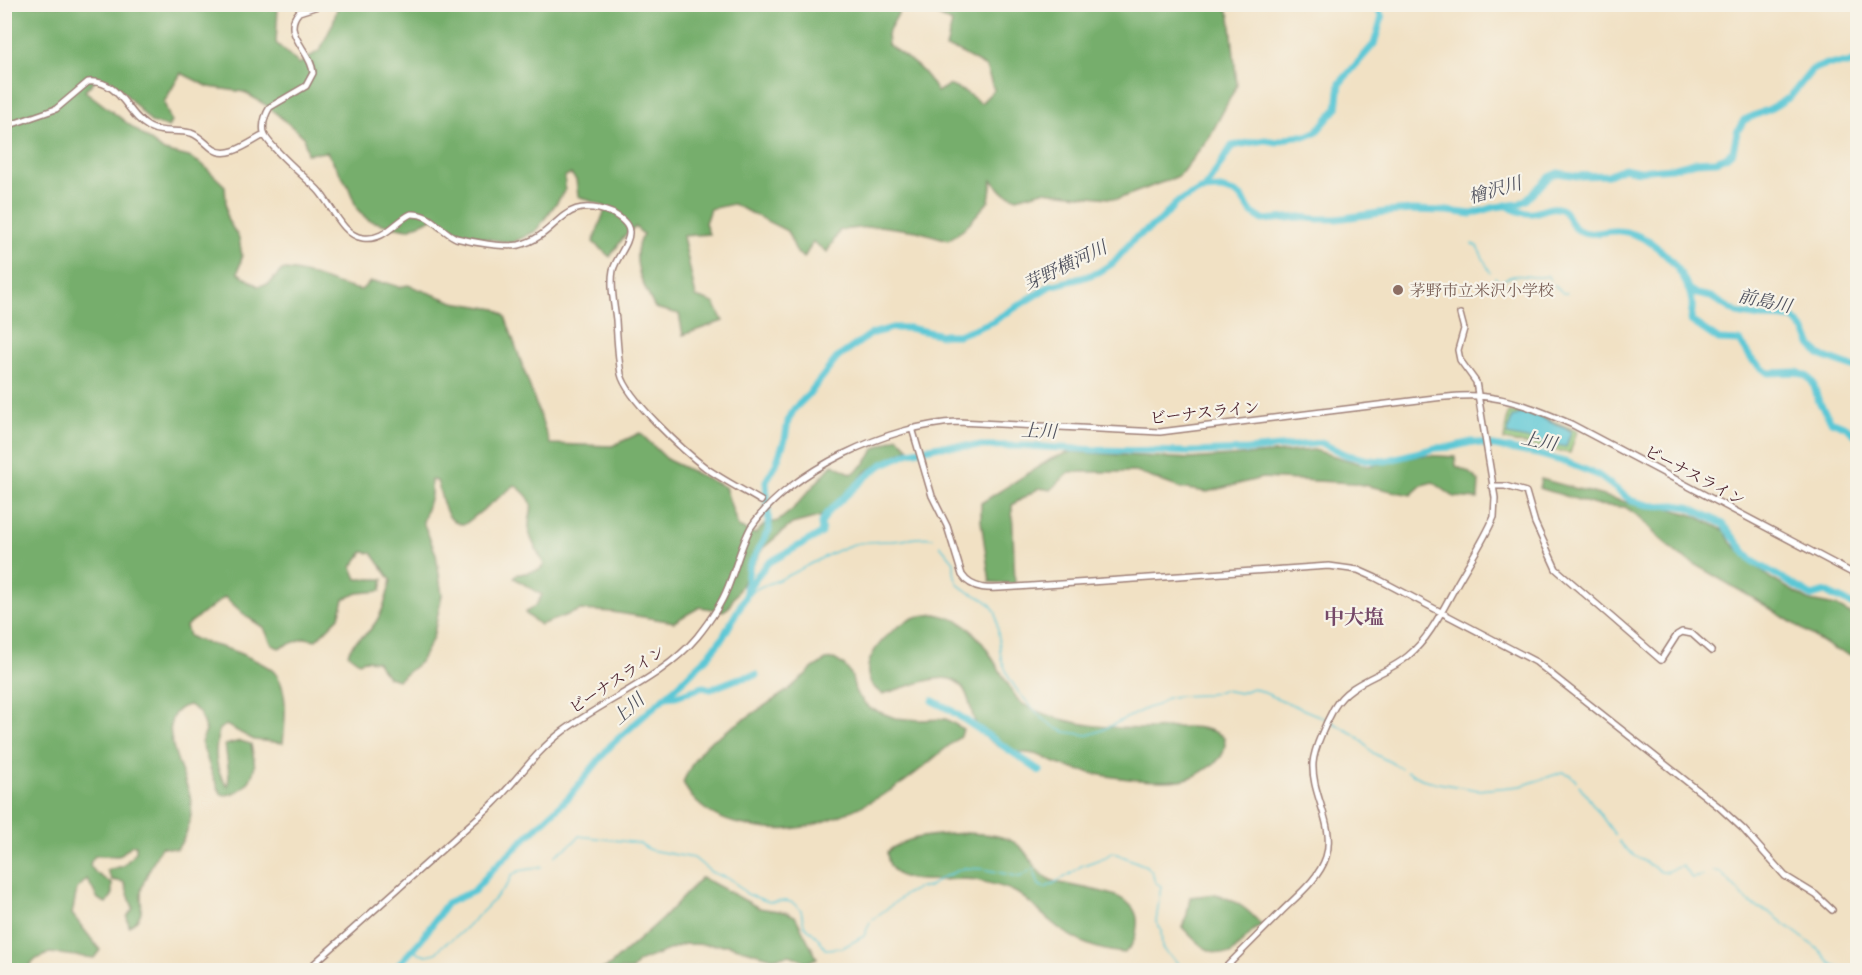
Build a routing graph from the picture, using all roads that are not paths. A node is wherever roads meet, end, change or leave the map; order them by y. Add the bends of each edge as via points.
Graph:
1 (324, 4) edge
2 (4, 127) edge
3 (264, 135) junction
4 (1460, 314) dead end
5 (1479, 396) junction
6 (913, 430) junction
7 (1492, 486) junction
8 (761, 501) dead end
9 (1857, 576) edge
10 (1441, 612) junction
11 (1711, 651) dead end
12 (1832, 910) dead end
13 (1225, 968) edge
14 (307, 970) edge

1 - 3 street via 295,16 294,35 310,60 313,73 306,86 270,107 264,120
2 - 3 street via 56,109 88,82 101,82 117,92 149,127 190,133 221,153
3 - 8 street via 318,190 349,232 359,238 393,230 411,214 426,216 456,238 507,245 538,237 573,209 593,208 620,218 629,232 612,281 619,363 626,386 695,459
4 - 5 street via 1464,329 1458,350 1460,360 1472,374
5 - 6 street, ビーナスライン via 1160,432 958,422
5 - 7 street
5 - 9 street, ビーナスライン via 1526,405 1571,424
6 - 10 street via 932,496 947,526 962,574 975,586 998,588 1329,566 1367,574
6 - 14 street, ビーナスライン via 894,432 826,463 793,484 747,534 720,604 685,650 665,667 560,733 492,805
7 - 10 street via 1494,517
7 - 11 street via 1526,492 1535,523 1556,568 1661,660 1682,632 1692,634
10 - 12 street via 1536,662 1719,807 1785,876
10 - 13 street via 1415,650 1353,688 1334,710 1313,762 1328,833 1325,861 1319,873

